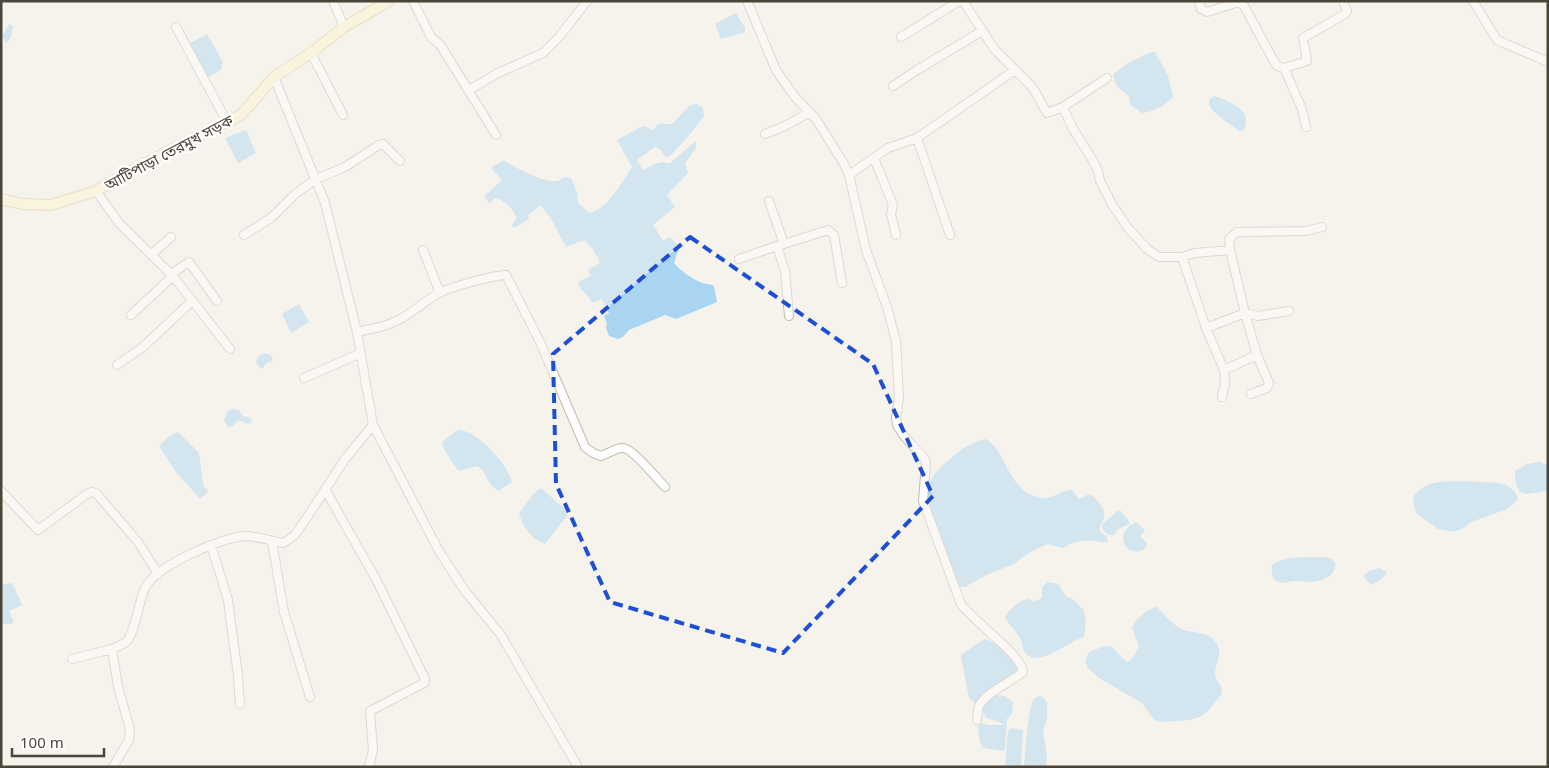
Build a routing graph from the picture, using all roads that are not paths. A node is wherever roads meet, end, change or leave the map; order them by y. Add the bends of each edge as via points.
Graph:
1 (333, 1) edge
2 (389, 1) edge
3 (414, 1) edge
4 (587, 1) edge
5 (747, 1) edge
6 (959, 1) edge
7 (963, 1) edge
8 (1198, 1) edge
9 (1343, 1) edge
10 (1473, 1) edge
11 (176, 27) dead end
12 (344, 27) junction
13 (982, 31) junction
14 (901, 37) dead end
15 (311, 53) junction
16 (1548, 62) edge
17 (1284, 68) junction
18 (1015, 70) junction
19 (274, 77) junction
20 (1106, 78) dead end
21 (893, 86) dead end
22 (469, 90) junction
23 (1063, 107) junction
24 (810, 112) junction
25 (343, 114) dead end
26 (227, 122) junction
27 (1306, 127) dead end
28 (765, 134) dead end
29 (496, 135) dead end
30 (917, 138) junction
31 (874, 158) junction
32 (400, 161) dead end
33 (849, 175) junction
34 (316, 179) junction
35 (96, 191) junction
36 (1, 199) edge
37 (769, 201) dead end
38 (1322, 227) dead end
39 (244, 235) dead end
40 (896, 235) dead end
41 (950, 235) dead end
42 (171, 236) dead end
43 (780, 245) junction
44 (423, 250) dead end
45 (1230, 250) junction
46 (152, 254) junction
47 (1182, 257) junction
48 (740, 259) dead end
49 (172, 275) junction
50 (842, 283) dead end
51 (440, 293) junction
52 (192, 301) junction
53 (217, 301) dead end
54 (1289, 312) dead end
55 (1245, 314) junction
56 (131, 315) dead end
57 (789, 316) dead end
58 (1206, 328) junction
59 (357, 332) junction
60 (230, 349) dead end
61 (360, 353) junction
62 (1256, 355) junction
63 (118, 365) dead end
64 (1224, 370) junction
65 (304, 378) dead end
66 (1251, 394) dead end
67 (1222, 397) dead end
68 (373, 425) junction
69 (665, 487) dead end
70 (325, 488) junction
71 (1, 491) edge
72 (272, 541) junction
73 (211, 545) junction
74 (158, 574) junction
75 (112, 649) junction
76 (72, 659) dead end
77 (310, 697) dead end
78 (240, 704) dead end
79 (978, 720) dead end
80 (113, 767) edge
81 (369, 767) edge
82 (578, 767) edge

1 - 12 street
2 - 12 main road, আটিপাড়া তেরমুখ সড়ক
3 - 22 street via 431,37 441,46
4 - 22 street via 543,52
5 - 24 street via 776,70
6 - 14 street
7 - 13 street
8 - 17 street via 1201,9 1207,12 1239,2 1277,66
9 - 17 street via 1345,14 1303,38 1307,61
10 - 16 street via 1497,40
11 - 26 street
12 - 15 main road, আটিপাড়া তেরমুখ সড়ক
13 - 18 street
13 - 21 street
15 - 19 main road, আটিপাড়া তেরমুখ সড়ক
15 - 25 street
17 - 27 street via 1302,109
18 - 23 street via 1033,88 1047,113
18 - 30 street
19 - 26 main road, আটিপাড়া তেরমুখ সড়ক via 241,115
19 - 34 street
20 - 23 street
22 - 29 street
23 - 47 street via 1098,171 1100,182 1128,228 1147,250 1159,257
24 - 28 street
24 - 33 street
26 - 35 main road, আটিপাড়া তেরমুখ সড়ক
30 - 31 street via 888,148
30 - 41 street
31 - 33 street
31 - 40 street via 893,206 891,214
32 - 34 street via 383,144 345,167
33 - 79 street via 866,250 896,341 899,398 896,418 904,436 926,463 923,501 962,604 1023,667 1023,672 981,704
34 - 39 street via 271,218
34 - 59 street
35 - 36 main road, আটিপাড়া তেরমুখ সড়ক via 50,205
35 - 46 street via 120,224
37 - 43 street
38 - 45 street via 1237,232 1229,239
42 - 46 street
43 - 48 street
43 - 50 street via 828,230 834,235
43 - 57 street
44 - 51 street
45 - 47 street
45 - 55 street
46 - 49 street
47 - 58 street
49 - 52 street
49 - 53 street via 189,262
49 - 56 street
51 - 59 street via 395,322
51 - 69 street via 506,275 547,357 585,447 601,456 622,448 630,450
52 - 60 street
52 - 63 street via 143,347
54 - 55 street via 1258,316
55 - 58 street
55 - 62 street
58 - 64 street
59 - 61 street
61 - 65 street
61 - 68 street
62 - 64 street
62 - 66 street via 1269,383 1267,388
64 - 67 street
68 - 70 street
68 - 82 street via 439,552 465,591 501,635
70 - 72 street via 294,536 283,542
70 - 81 street via 378,583 425,679 424,683 370,710 373,740
71 - 74 street via 38,530 87,494 96,493 138,542
72 - 73 street via 243,536
72 - 77 street via 284,612
73 - 74 street
73 - 78 street via 228,600
74 - 75 street via 145,588 129,637
75 - 76 street
75 - 80 street via 130,729 130,740

